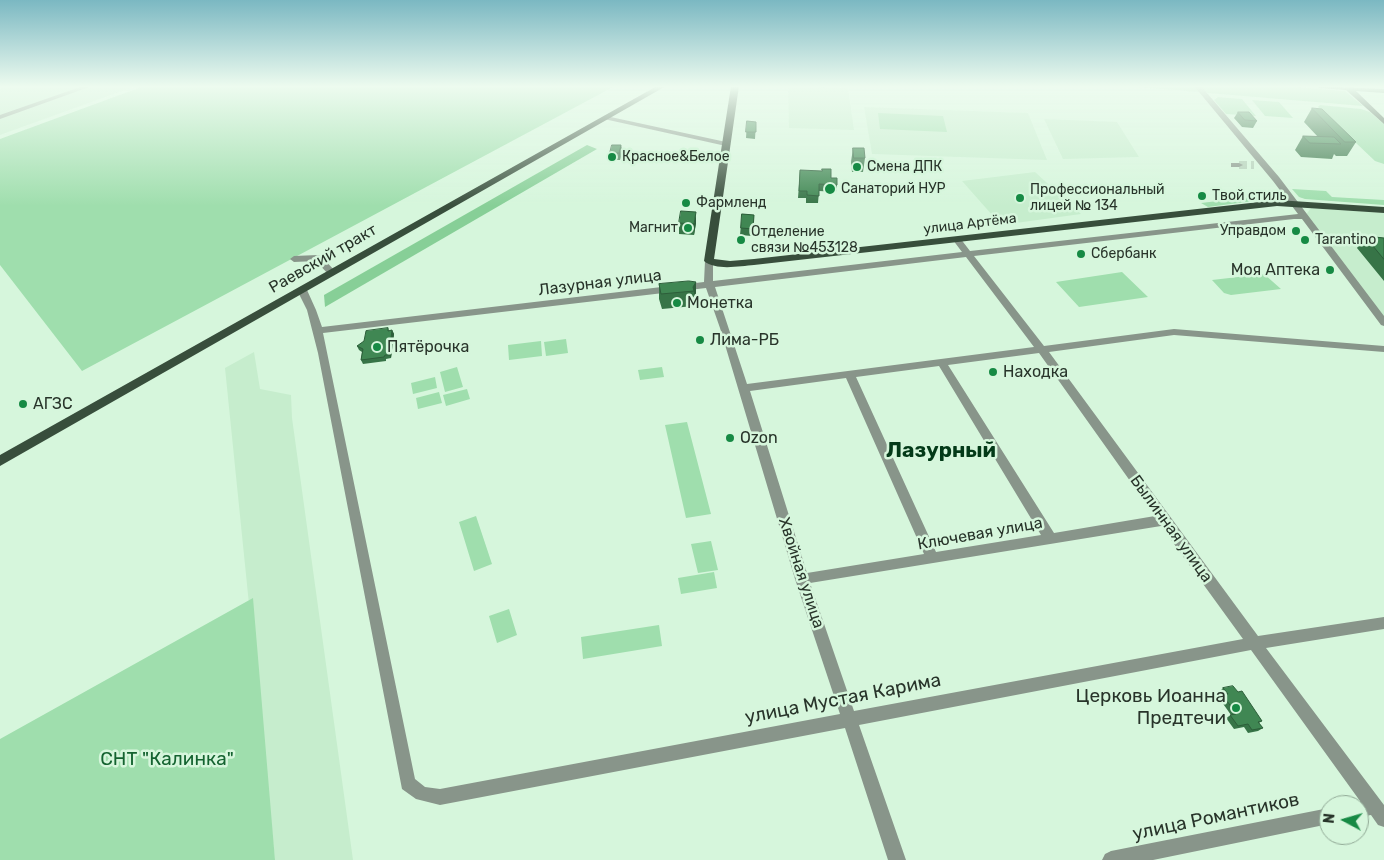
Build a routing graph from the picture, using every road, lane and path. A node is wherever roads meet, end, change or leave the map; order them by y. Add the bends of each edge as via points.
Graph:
1 (592, 126) edge
2 (644, 126) edge
3 (729, 126) edge
4 (1231, 126) edge
5 (726, 144) junction
6 (1254, 166) tunnel mouth
7 (1265, 166) junction
8 (1294, 204) junction
9 (1384, 210) edge
10 (1303, 217) junction
11 (957, 240) junction
12 (969, 254) junction
13 (294, 259) dead end
14 (709, 261) junction
15 (332, 273) junction
16 (710, 285) junction
17 (302, 290) junction
18 (1384, 323) edge
19 (317, 331) junction
20 (1384, 349) edge
21 (1042, 350) junction
22 (942, 363) junction
23 (849, 374) junction
24 (743, 388) junction
25 (0, 461) edge
26 (1164, 520) junction
27 (1050, 538) junction
28 (933, 559) junction
29 (802, 579) junction
30 (1384, 623) edge
31 (1254, 643) junction
32 (848, 718) junction
33 (1372, 811) edge
34 (1319, 818) edge
35 (897, 860) edge
36 (1111, 860) edge

1 - 15 main road, Раевский тракт
2 - 5 street
3 - 5 main road
4 - 7 street
5 - 14 main road
6 - 7 street
7 - 8 street
8 - 9 main road, улица Артёма
8 - 10 street
8 - 11 main road, улица Артёма via 1262,204
10 - 12 street, Лазурная улица
10 - 18 street
11 - 12 street, Былинная улица
11 - 14 main road, улица Артёма via 747,263
12 - 16 street, Лазурная улица
12 - 21 street, Былинная улица
13 - 15 street via 318,258
14 - 16 street, Хвойная улица via 707,274
15 - 17 main road, Раевский тракт
16 - 19 street, Лазурная улица
16 - 24 street, Хвойная улица
17 - 19 street via 307,296
17 - 25 main road, Раевский тракт
19 - 32 street, улица Мустая Карима via 408,783 415,790 425,796 440,797
20 - 21 street via 1174,332
21 - 22 street
21 - 26 street, Былинная улица
22 - 23 street
22 - 27 street
23 - 24 street
23 - 28 street
24 - 29 street, Хвойная улица
26 - 27 street, Ключевая улица
26 - 31 street, Былинная улица
27 - 28 street, Ключевая улица
28 - 29 street, Ключевая улица
29 - 32 street, Хвойная улица
30 - 31 street, улица Мустая Карима
31 - 32 street, улица Мустая Карима
31 - 33 street, Былинная улица
32 - 35 street, Хвойная улица
34 - 36 street, улица Романтиков

